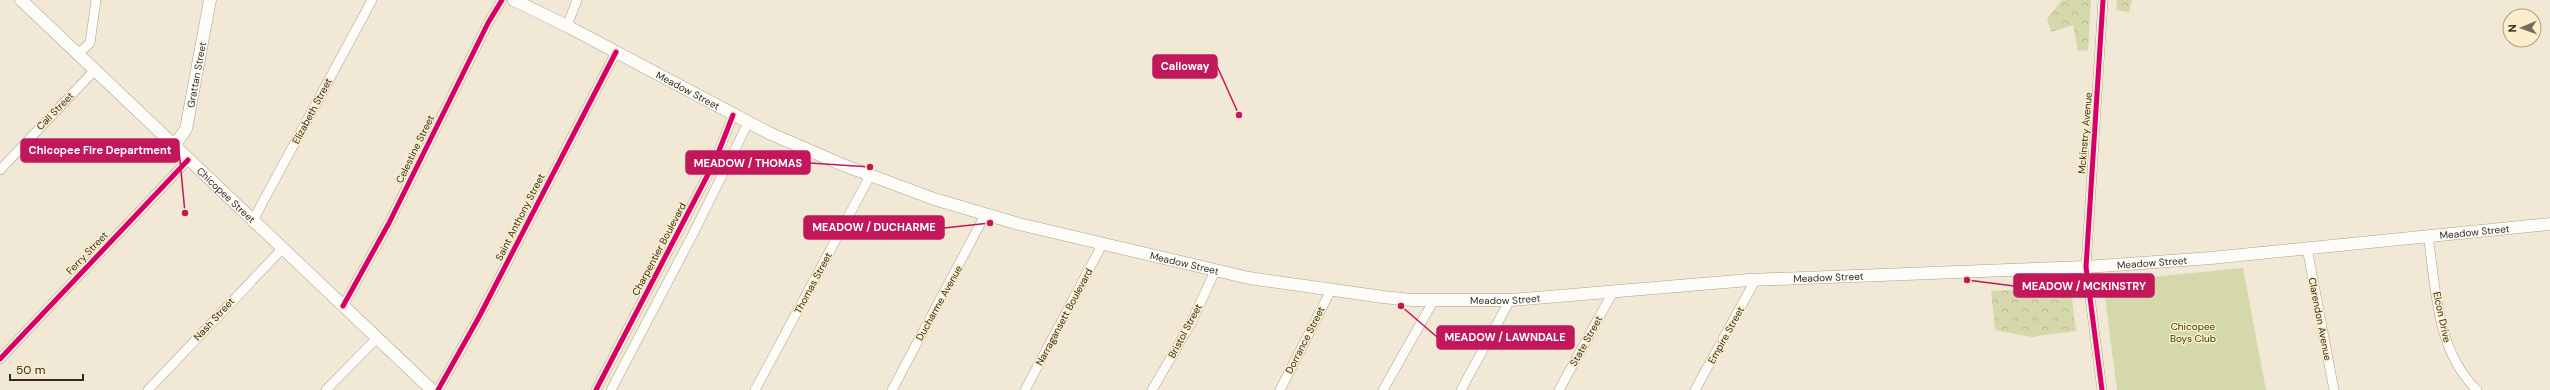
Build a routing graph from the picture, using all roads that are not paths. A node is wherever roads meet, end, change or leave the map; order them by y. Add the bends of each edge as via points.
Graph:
1 (21, 0) edge
2 (96, 0) edge
3 (210, 0) edge
4 (372, 0) edge
5 (502, 0) edge
6 (514, 0) edge
7 (577, 0) edge
8 (2103, 0) edge
9 (567, 26) junction
10 (616, 52) junction
11 (77, 55) junction
12 (94, 71) junction
13 (733, 115) junction
14 (748, 123) junction
15 (174, 146) junction
16 (188, 160) junction
17 (0, 170) edge
18 (870, 176) junction
19 (985, 215) junction
20 (252, 222) junction
21 (2550, 224) edge
22 (682, 226) junction
23 (694, 232) junction
24 (2428, 236) junction
25 (1103, 243) junction
26 (2306, 248) junction
27 (282, 249) junction
28 (2086, 267) junction
29 (1215, 271) junction
30 (1756, 279) junction
31 (1331, 290) junction
32 (1613, 292) junction
33 (1434, 300) junction
34 (1510, 300) junction
35 (343, 306) junction
36 (639, 307) junction
37 (652, 314) junction
38 (377, 338) junction
39 (0, 359) edge
40 (148, 390) edge
41 (326, 390) edge
42 (432, 390) edge
43 (438, 390) edge
44 (596, 390) edge
45 (611, 390) edge
46 (755, 390) edge
47 (892, 390) edge
48 (1025, 390) edge
49 (1152, 390) edge
50 (1280, 390) edge
51 (1383, 390) edge
52 (1461, 390) edge
53 (1559, 390) edge
54 (1695, 390) edge
55 (2102, 390) edge
56 (2334, 390) edge
57 (2477, 390) edge

1 - 11 main road, Chicopee Street
2 - 11 street via 90,43
3 - 15 main road, Grattan Street via 186,129
4 - 20 street, Elizabeth Street
5 - 35 street, Celestine Street via 488,23 389,223
6 - 9 main road, Meadow Street
7 - 9 street
8 - 28 street, Mckinstry Avenue
9 - 10 main road, Meadow Street
10 - 13 main road, Meadow Street
10 - 43 street, Saint Anthony Street
11 - 12 main road, Chicopee Street
12 - 15 main road, Chicopee Street
12 - 17 street, Call Street
13 - 14 main road, Meadow Street
13 - 22 street, Charpentier Boulevard via 716,161
14 - 18 main road, Meadow Street
14 - 23 street
15 - 16 main road, Chicopee Street
16 - 20 main road, Chicopee Street
16 - 39 street, Ferry Street
18 - 19 main road, Meadow Street via 934,200
18 - 46 street, Thomas Street
19 - 25 main road, Meadow Street
19 - 47 street, Ducharme Avenue
20 - 27 main road, Chicopee Street
21 - 24 main road, Meadow Street
22 - 23 street, Charpentier Boulevard
22 - 36 street, Charpentier Boulevard
23 - 37 street
24 - 26 main road, Meadow Street
24 - 57 street, Elcon Drive via 2445,337 2461,371
25 - 29 main road, Meadow Street
25 - 48 street, Narragansett Boulevard
26 - 28 main road, Meadow Street
26 - 56 street, Clarendon Avenue
27 - 35 main road, Chicopee Street
27 - 40 street, Nash Street
28 - 30 main road, Meadow Street
28 - 55 street
29 - 31 main road, Meadow Street
29 - 49 street, Bristol Street via 1191,324
30 - 32 main road, Meadow Street
30 - 54 street, Empire Street
31 - 33 main road, Meadow Street via 1410,300
31 - 50 street, Dorrance Street
32 - 34 main road, Meadow Street
32 - 53 street, State Street
33 - 34 main road, Meadow Street
33 - 51 street
34 - 52 street
35 - 38 main road, Chicopee Street
36 - 37 street, Charpentier Boulevard
36 - 44 street, Charpentier Boulevard
37 - 45 street
38 - 41 street
38 - 42 main road, Chicopee Street

